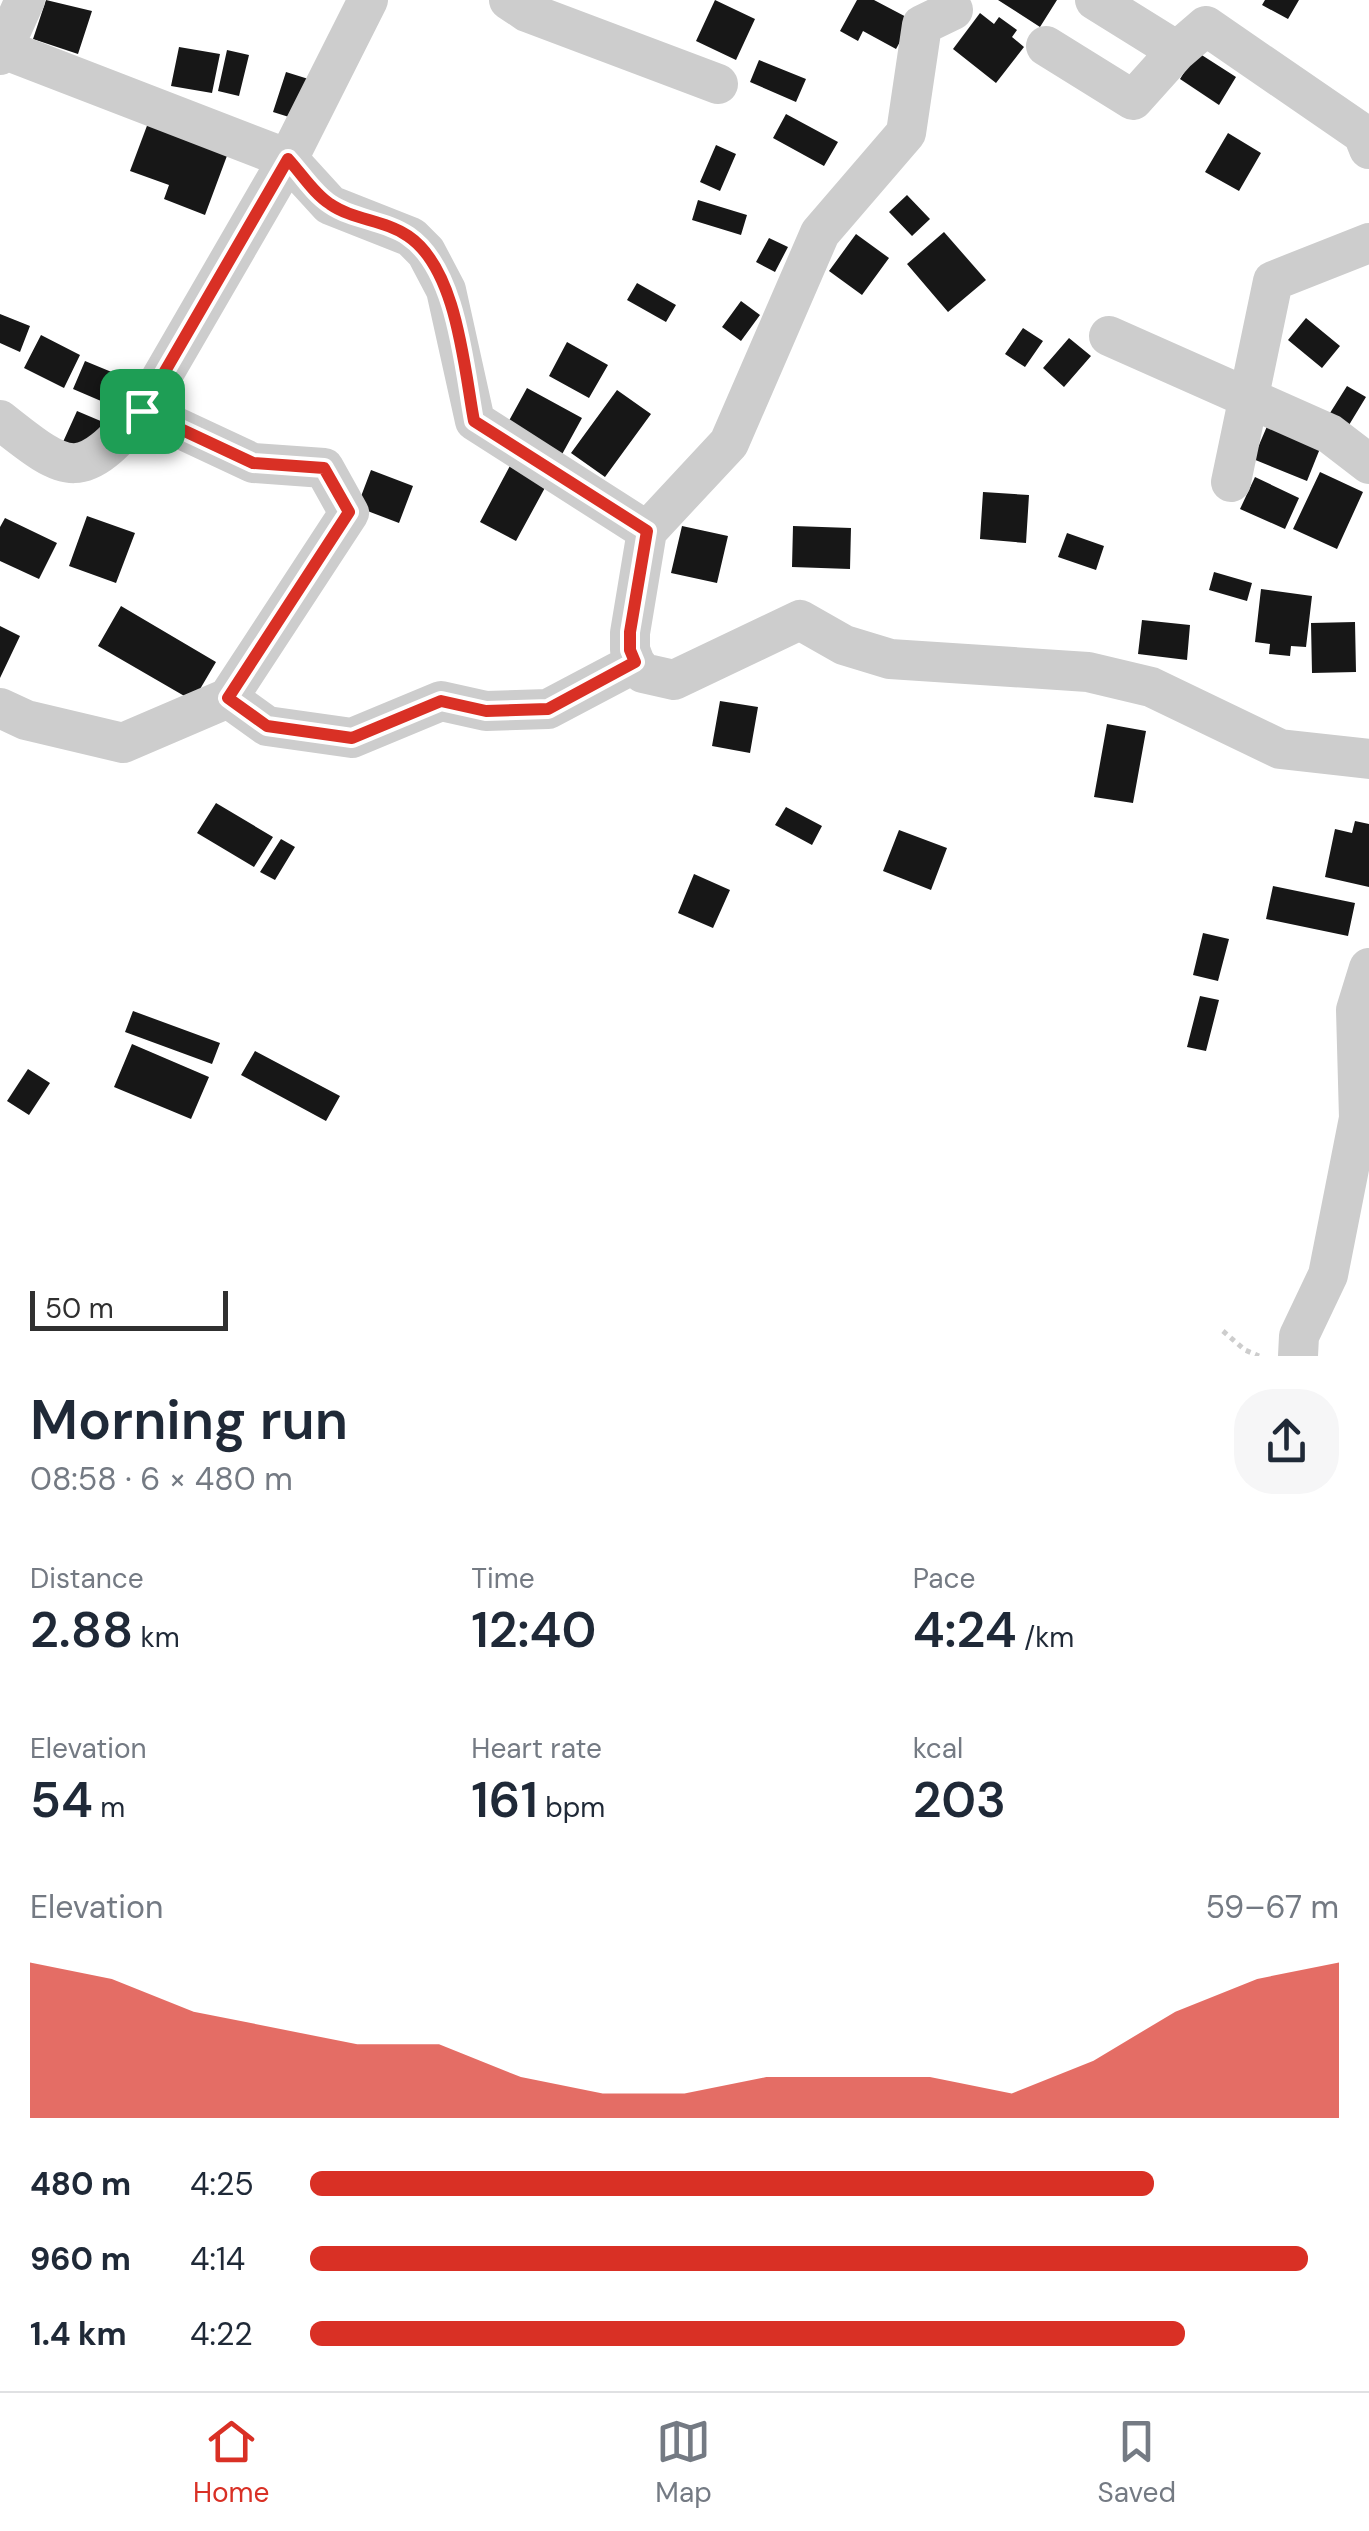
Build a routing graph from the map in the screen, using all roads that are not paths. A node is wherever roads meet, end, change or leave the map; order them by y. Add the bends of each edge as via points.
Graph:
1 (24, 0) edge
2 (368, 0) edge
3 (509, 0) edge
4 (1094, 0) edge
5 (953, 10) dead end
6 (1046, 46) dead end
7 (1176, 51) junction
8 (1, 52) edge
9 (718, 84) dead end
10 (1369, 148) edge
11 (288, 159) junction
12 (1369, 244) edge
13 (1108, 336) dead end
14 (1248, 400) junction
15 (142, 411) junction
16 (0, 420) edge
17 (1369, 464) edge
18 (1231, 482) dead end
19 (647, 531) junction
20 (635, 662) junction
21 (228, 698) junction
22 (0, 708) edge
23 (1369, 759) edge
24 (1369, 968) edge
25 (1298, 1356) edge

1 - 8 street
2 - 11 street
3 - 9 street
4 - 7 street
5 - 19 street via 922,25 906,133 820,233 729,443
6 - 7 street via 1133,100
7 - 10 street via 1206,26 1363,134
8 - 11 street
11 - 15 street
11 - 19 street via 330,205 389,226 426,252 450,304 474,421
12 - 14 street via 1273,281
13 - 14 street
14 - 17 street via 1330,434
14 - 18 street
15 - 16 street via 114,444 81,465 62,464
15 - 21 street via 253,463 324,468 349,512
19 - 20 street via 630,632
20 - 21 street via 548,709 486,711 441,701 352,738 267,726
20 - 23 street via 644,672 674,680 800,620 844,645 890,659 1088,672 1136,683 1280,749
21 - 22 street via 123,742
24 - 25 street via 1356,1010 1359,1118 1328,1275 1299,1336

